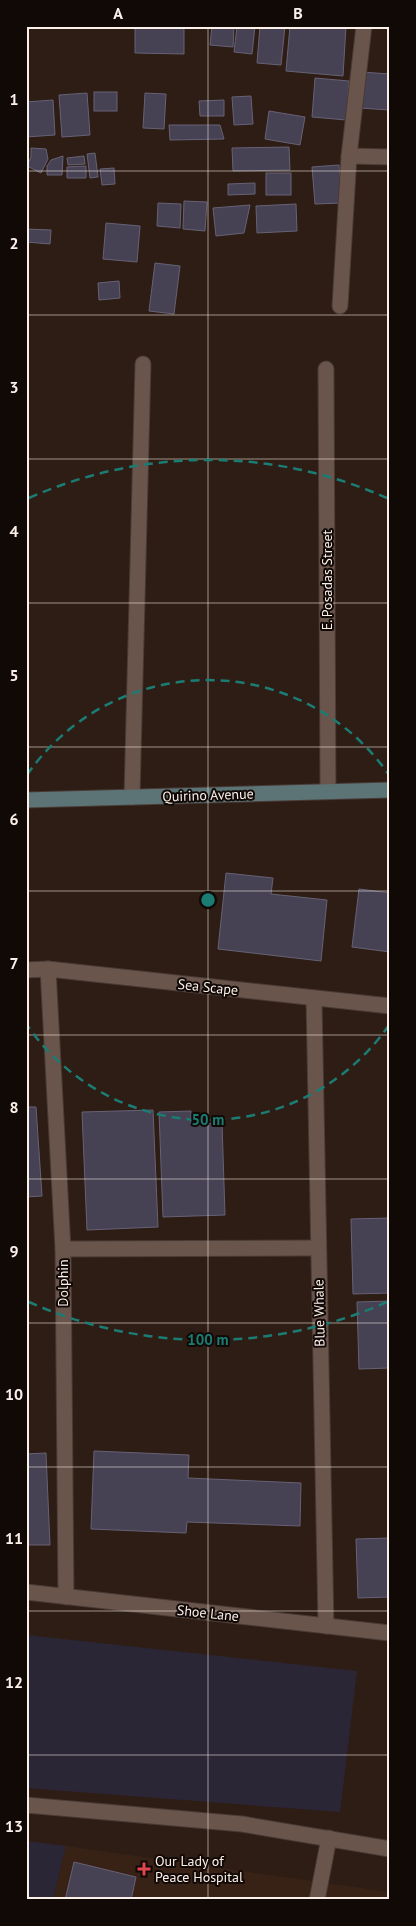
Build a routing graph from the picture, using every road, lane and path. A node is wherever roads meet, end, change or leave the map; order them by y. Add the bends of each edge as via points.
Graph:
1 (364, 26) edge
2 (348, 156) junction
3 (390, 157) edge
4 (340, 306) dead end
5 (143, 364) dead end
6 (326, 369) dead end
7 (390, 790) edge
8 (328, 792) junction
9 (132, 797) junction
10 (26, 800) edge
11 (48, 969) junction
12 (26, 970) edge
13 (314, 999) junction
14 (390, 1006) edge
15 (318, 1248) junction
16 (63, 1249) junction
17 (26, 1592) edge
18 (66, 1597) junction
19 (326, 1626) junction
20 (390, 1633) edge
21 (26, 1805) edge
22 (329, 1838) junction
23 (390, 1849) edge
24 (317, 1900) edge

1 - 2 street
2 - 3 street
2 - 4 street
5 - 9 street
6 - 8 street, E. Posadas Street
7 - 8 main road, Quirino Avenue
8 - 9 main road, Quirino Avenue
9 - 10 main road, Quirino Avenue
11 - 12 street, Sea Scape
11 - 13 street, Sea Scape
11 - 16 street, Dolphin
13 - 14 street, Sea Scape
13 - 15 street, Blue Whale
15 - 16 street
15 - 19 street, Blue Whale
16 - 18 street, Dolphin
17 - 18 street, Shoe Lane
18 - 19 street, Shoe Lane
19 - 20 street, Shoe Lane
21 - 22 street via 242,1824
22 - 23 street
22 - 24 street

